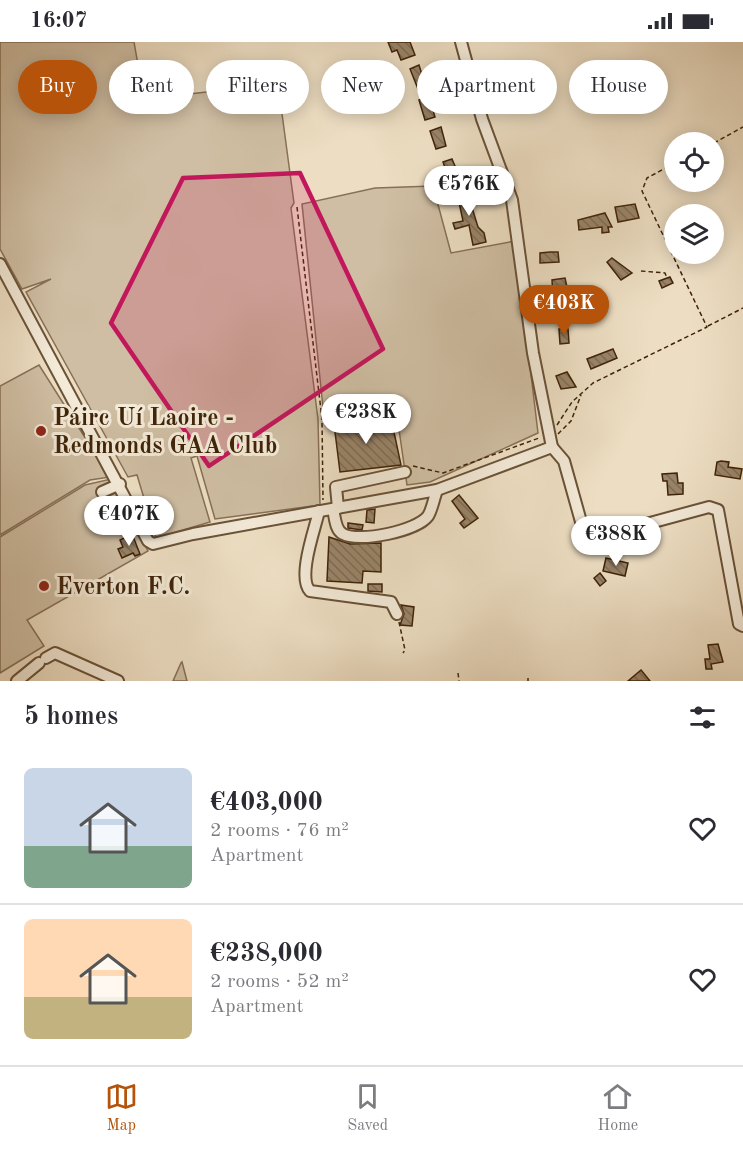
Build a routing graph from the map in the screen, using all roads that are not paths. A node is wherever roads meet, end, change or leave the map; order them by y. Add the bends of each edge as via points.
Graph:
1 (461, 42) edge
2 (0, 264) edge
3 (549, 438) junction
4 (404, 468) road end
5 (120, 484) junction
6 (437, 490) junction
7 (102, 492) dead end
8 (328, 510) junction
9 (397, 614) road end
10 (743, 626) edge
11 (16, 681) edge
12 (118, 681) edge

1 - 3 street via 482,119 512,200 532,353
2 - 5 street
3 - 6 street
3 - 10 street via 564,461 585,536 591,539 715,503 721,518 730,585 739,624
4 - 8 street via 336,487
5 - 7 street
5 - 8 street via 153,544
6 - 8 street
6 - 8 street via 428,517 413,528 375,536 345,535
8 - 9 street via 304,572 306,586 310,591 391,602
11 - 12 street via 55,653

